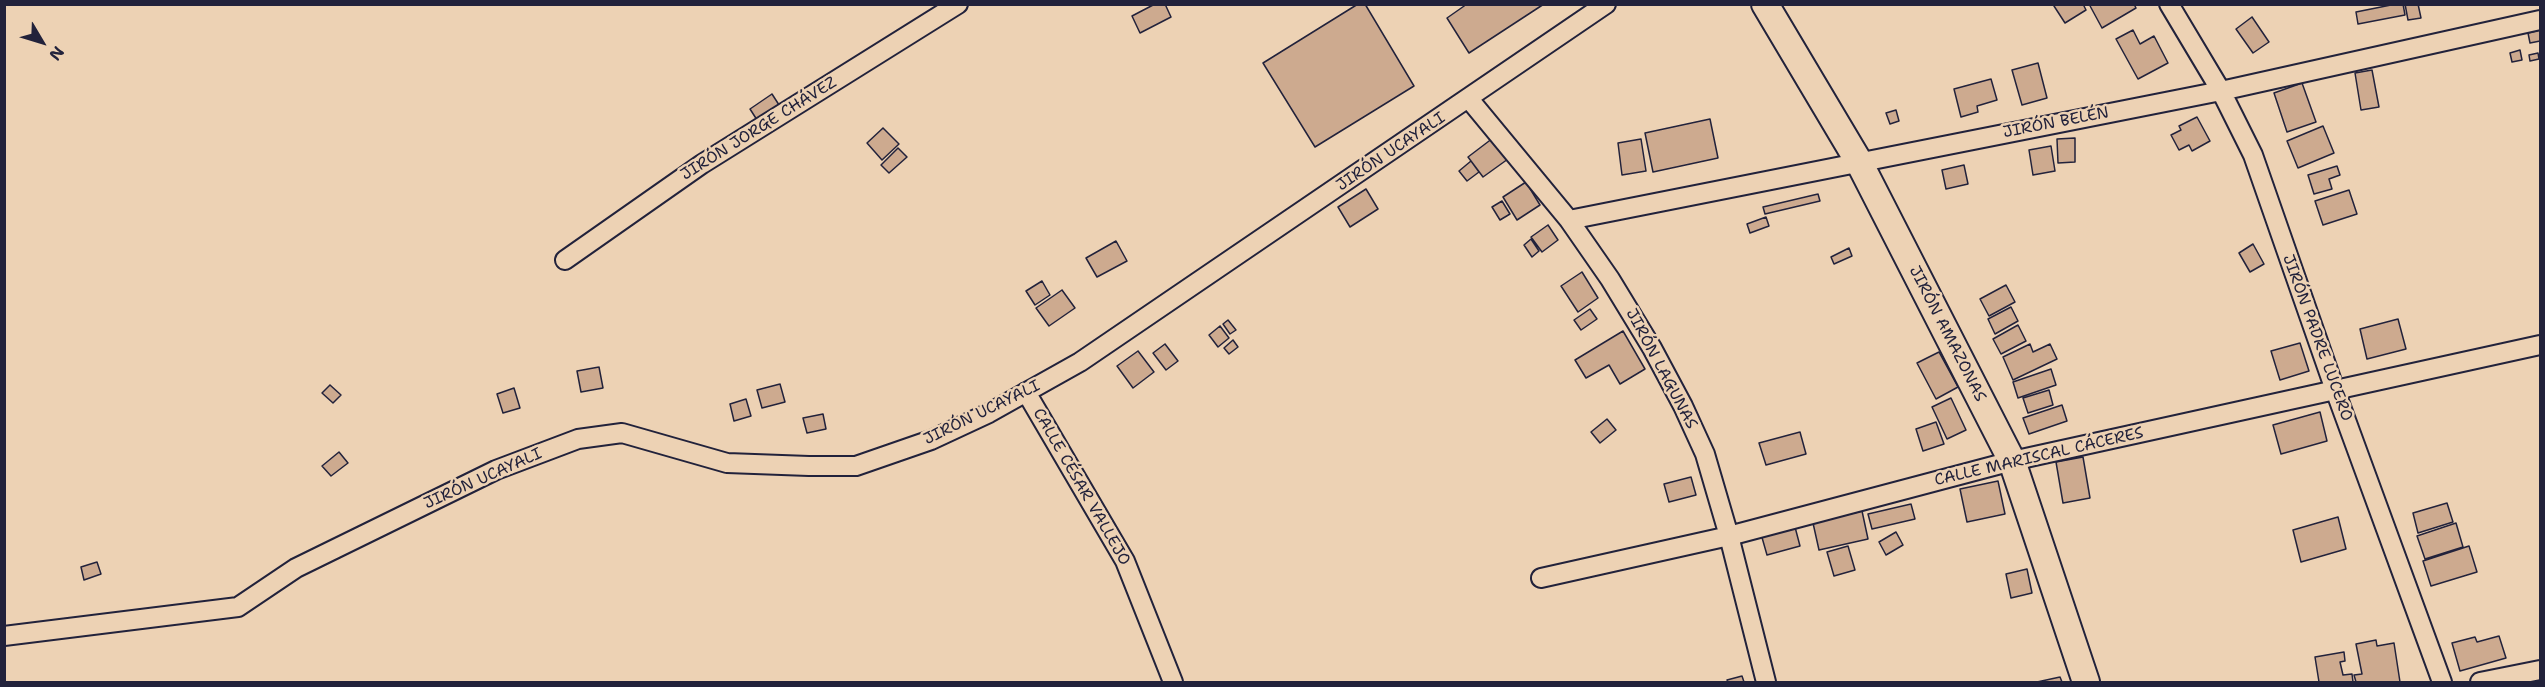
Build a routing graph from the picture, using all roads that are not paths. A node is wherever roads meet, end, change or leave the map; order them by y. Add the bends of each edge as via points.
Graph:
1 (958, 4) edge
2 (1606, 4) edge
3 (1765, 4) edge
4 (2169, 4) edge
5 (2541, 20) edge
6 (2221, 91) junction
7 (1468, 99) junction
8 (1859, 162) junction
9 (1569, 220) junction
10 (565, 260) dead end
11 (2541, 345) edge
12 (2335, 390) junction
13 (1026, 392) junction
14 (2012, 461) junction
15 (1729, 536) junction
16 (1541, 578) dead end
17 (4, 636) edge
18 (2541, 670) edge
19 (1173, 682) edge
20 (1766, 682) edge
21 (2086, 682) edge
22 (2442, 682) edge
23 (2480, 682) edge

1 - 10 street, JIRÓN JORGE CHÁVEZ via 702,164
2 - 7 street, JIRÓN UCAYALI
3 - 8 street, JIRÓN AMAZONAS
4 - 6 street, JIRÓN PADRE LUCERO
5 - 6 street, JIRÓN BELÉN
6 - 8 street, JIRÓN BELÉN
6 - 12 street, JIRÓN PADRE LUCERO via 2253,155
7 - 9 street, JIRÓN LAGUNAS
7 - 13 street, JIRÓN UCAYALI via 1080,362
8 - 9 street, JIRÓN BELÉN
8 - 14 street, JIRÓN AMAZONAS
9 - 15 street, JIRÓN LAGUNAS via 1610,279 1683,406 1705,454
11 - 12 street, CALLE MARISCAL CÁCERES
12 - 14 street, CALLE MARISCAL CÁCERES
12 - 22 street, JIRÓN PADRE LUCERO
13 - 17 street, JIRÓN UCAYALI via 931,440 856,466 727,463 622,434 578,439 496,470 296,568 238,606
13 - 19 street, CALLE CÉSAR VALLEJO via 1125,561
14 - 15 street, CALLE MARISCAL CÁCERES
14 - 21 street, JIRÓN AMAZONAS
15 - 16 street, CALLE MARISCAL CÁCERES
15 - 20 street, JIRÓN LAGUNAS
18 - 23 street

